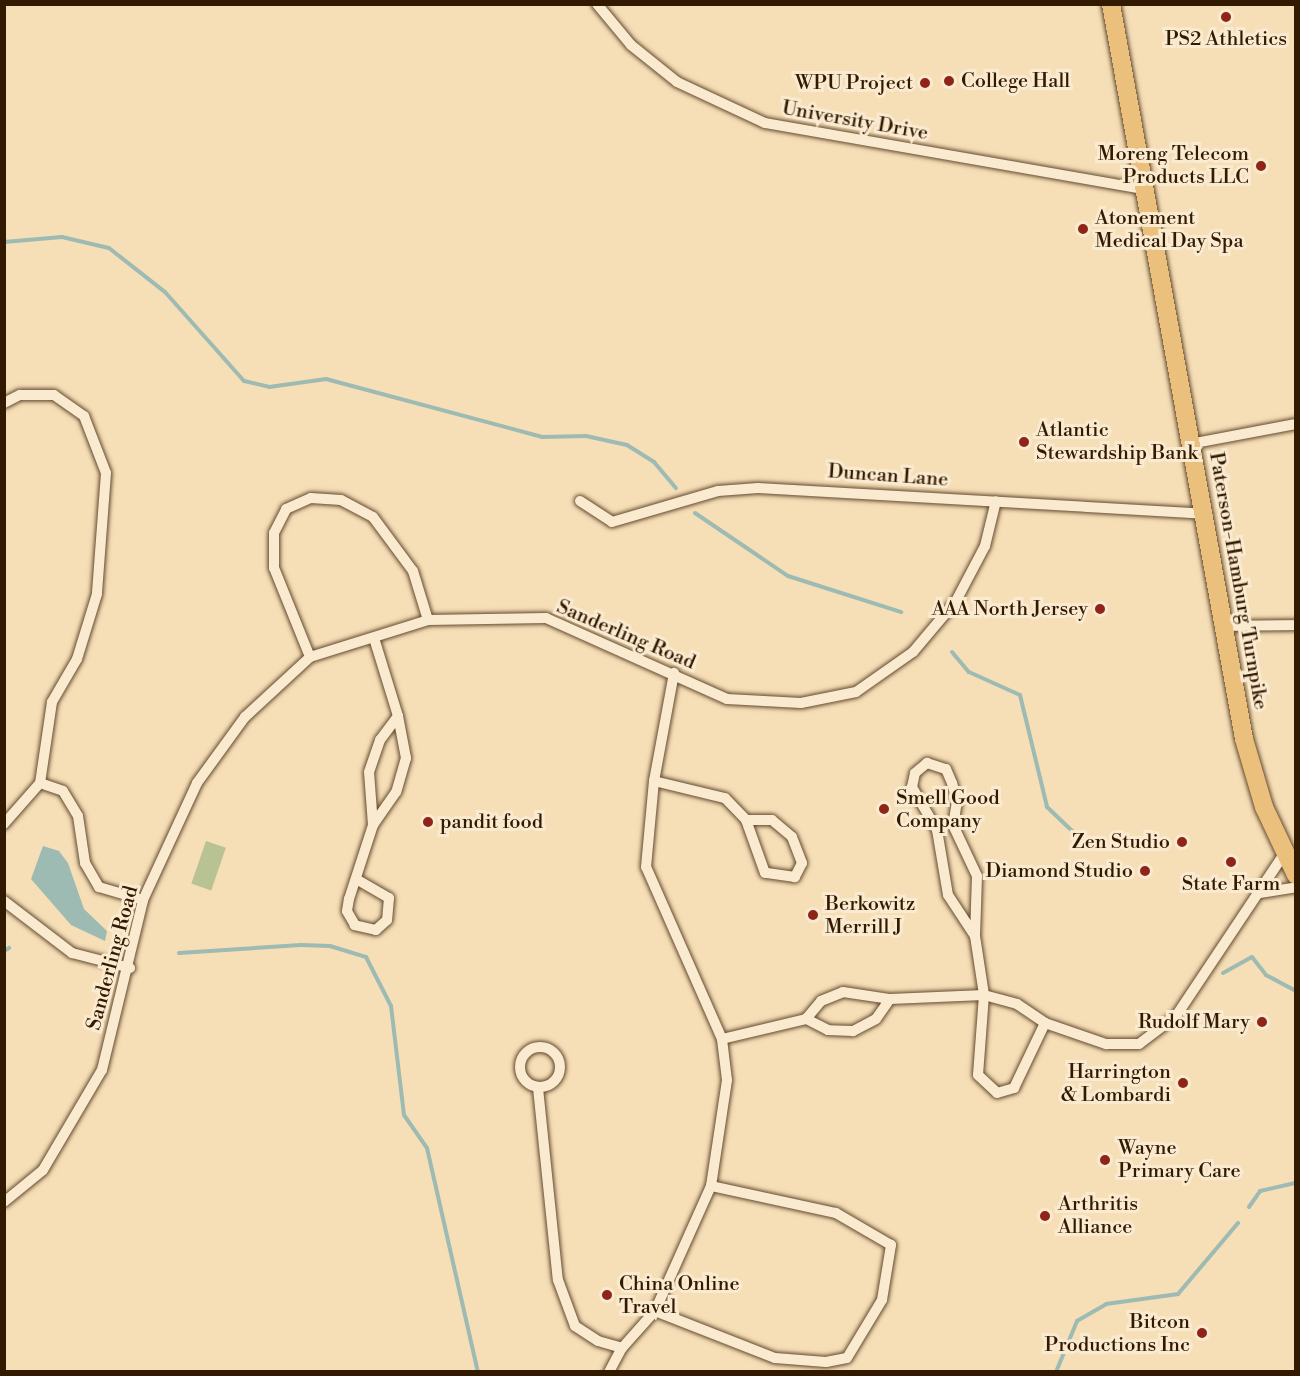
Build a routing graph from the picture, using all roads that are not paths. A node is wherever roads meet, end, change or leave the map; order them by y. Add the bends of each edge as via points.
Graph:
1 (597, 4) edge
2 (1111, 4) edge
3 (1144, 189) junction
4 (4, 404) edge
5 (1296, 424) edge
6 (1191, 444) junction
7 (580, 501) dead end
8 (996, 501) junction
9 (1204, 514) junction
10 (428, 620) junction
11 (1296, 625) edge
12 (1224, 626) junction
13 (375, 638) junction
14 (310, 657) junction
15 (674, 673) junction
16 (398, 716) junction
17 (654, 781) junction
18 (40, 783) junction
19 (746, 820) junction
20 (4, 824) edge
21 (373, 825) junction
22 (957, 838) junction
23 (940, 843) junction
24 (1284, 855) junction
25 (1296, 874) edge
26 (356, 879) junction
27 (1296, 887) edge
28 (1260, 893) junction
29 (143, 900) junction
30 (4, 901) edge
31 (975, 936) junction
32 (130, 968) junction
33 (984, 995) junction
34 (890, 999) junction
35 (806, 1019) junction
36 (1045, 1023) junction
37 (722, 1039) junction
38 (538, 1088) dead end
39 (711, 1186) junction
40 (4, 1202) edge
41 (655, 1311) junction
42 (622, 1348) junction
43 (609, 1371) edge

1 - 3 street, University Drive via 631,45 669,76 705,99 765,123
2 - 3 main road, Paterson-Hamburg Turnpike
3 - 6 main road, Paterson-Hamburg Turnpike
4 - 18 street via 20,395 54,395 84,416 106,473 97,594 77,659 52,702
5 - 6 street
6 - 9 main road, Paterson-Hamburg Turnpike
7 - 8 street, Duncan Lane via 612,522 718,491 758,488
8 - 9 street, Duncan Lane
8 - 15 street, Sanderling Road via 985,546 956,601 913,652 856,692 801,703 753,704 726,699
9 - 12 main road, Paterson-Hamburg Turnpike
10 - 13 street, Sanderling Road
10 - 14 street via 413,571 373,517 341,500 311,498 286,509 274,545 274,568
10 - 15 street, Sanderling Road via 546,618
11 - 12 street
12 - 24 main road, Paterson-Hamburg Turnpike via 1250,760
13 - 14 street, Sanderling Road
13 - 16 street
14 - 29 street, Sanderling Road via 245,717 197,783
15 - 17 street
16 - 21 street via 380,740 369,772
16 - 21 street via 406,758 401,778
17 - 19 street via 725,798
17 - 37 street via 646,867
18 - 20 street
18 - 29 street via 63,791 78,816 85,863 99,887
19 - 19 street via 765,873 795,877 802,863 792,837 772,820
21 - 26 street
22 - 23 street
22 - 23 street via 952,783 946,769 927,763 915,772 912,787
22 - 31 street via 977,876
23 - 31 street via 948,895
24 - 25 main road, Paterson-Hamburg Turnpike
24 - 28 street
26 - 26 street via 349,920 376,930 387,920 389,898
27 - 28 street
28 - 36 street via 1176,1016 1139,1044 1106,1044
29 - 32 street, Sanderling Road
30 - 32 street via 72,952
31 - 33 street
32 - 40 street, Sanderling Road via 102,1070 43,1170
33 - 34 street
33 - 36 street via 1017,1004
33 - 36 street via 978,1075 997,1093 1014,1088
34 - 35 street via 843,992 821,1001
34 - 35 street via 876,1018 853,1031 828,1030
35 - 37 street
37 - 39 street via 727,1080
38 - 42 street via 558,1280 575,1326 598,1341
39 - 41 street
39 - 41 street via 836,1213 891,1245 882,1300 847,1358 826,1362 775,1359
41 - 42 street
42 - 43 street

